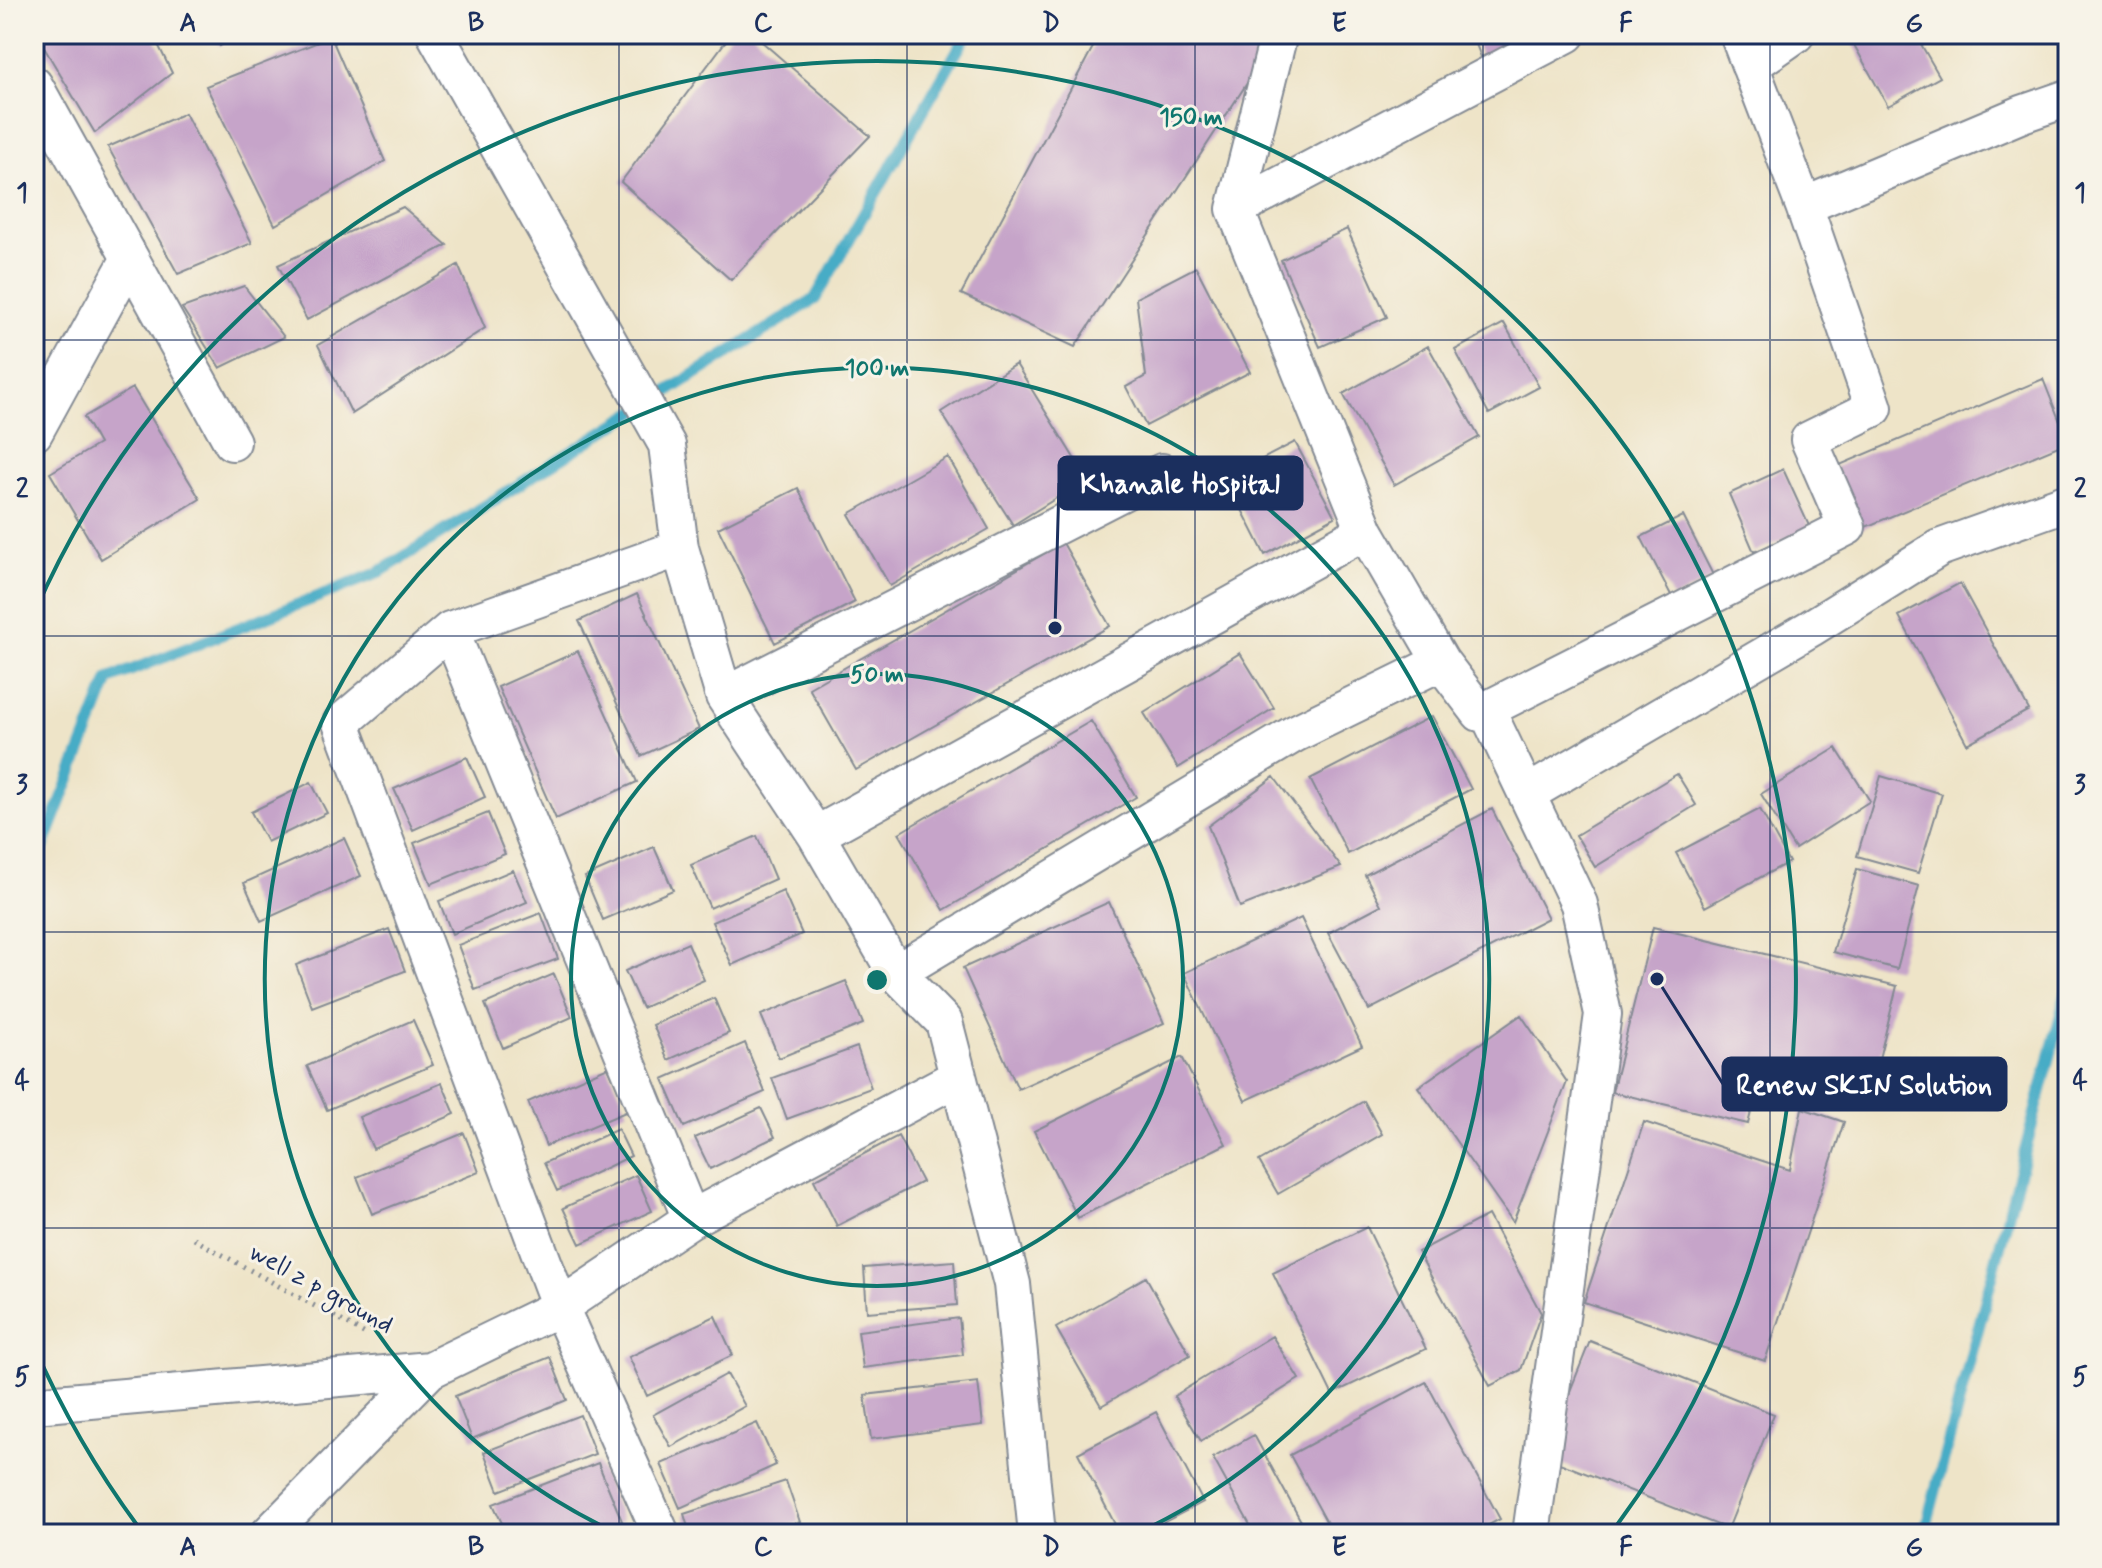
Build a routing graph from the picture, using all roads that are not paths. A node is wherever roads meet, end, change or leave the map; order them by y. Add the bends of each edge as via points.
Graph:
1 (435, 34) edge
2 (1279, 34) edge
3 (1567, 34) edge
4 (1796, 34) edge
5 (1744, 50) edge
6 (34, 85) edge
7 (2068, 98) edge
8 (1804, 206) junction
9 (1235, 209) junction
10 (130, 258) junction
11 (34, 433) edge
12 (232, 442) dead end
13 (1162, 472) dead end
14 (2068, 502) edge
15 (1365, 531) junction
16 (680, 548) junction
17 (450, 630) junction
18 (1441, 662) junction
19 (724, 696) junction
20 (1480, 713) junction
21 (1527, 794) junction
22 (816, 835) junction
23 (896, 973) junction
24 (958, 1077) junction
25 (691, 1219) junction
26 (560, 1307) junction
27 (430, 1370) junction
28 (34, 1405) edge
29 (269, 1534) edge
30 (661, 1534) edge
31 (1037, 1534) edge
32 (1531, 1534) edge

1 - 16 street via 667,445
2 - 9 street
3 - 9 street
4 - 5 street
5 - 8 street
6 - 10 street
7 - 8 street
8 - 20 street via 1874,408 1809,440 1847,527
9 - 15 street
10 - 11 street
10 - 12 street
13 - 19 street
14 - 21 street via 1939,548
15 - 18 street
15 - 22 street
16 - 17 street
16 - 19 street
17 - 25 street
17 - 26 street via 341,723
18 - 20 street
18 - 23 street via 1294,734
19 - 22 street
20 - 21 street via 1488,713
21 - 32 street via 1579,904 1603,1014
22 - 23 street
23 - 24 street via 944,1022
24 - 25 street
24 - 31 street via 1012,1284
25 - 26 street
26 - 27 street
26 - 30 street
27 - 28 street
27 - 29 street

